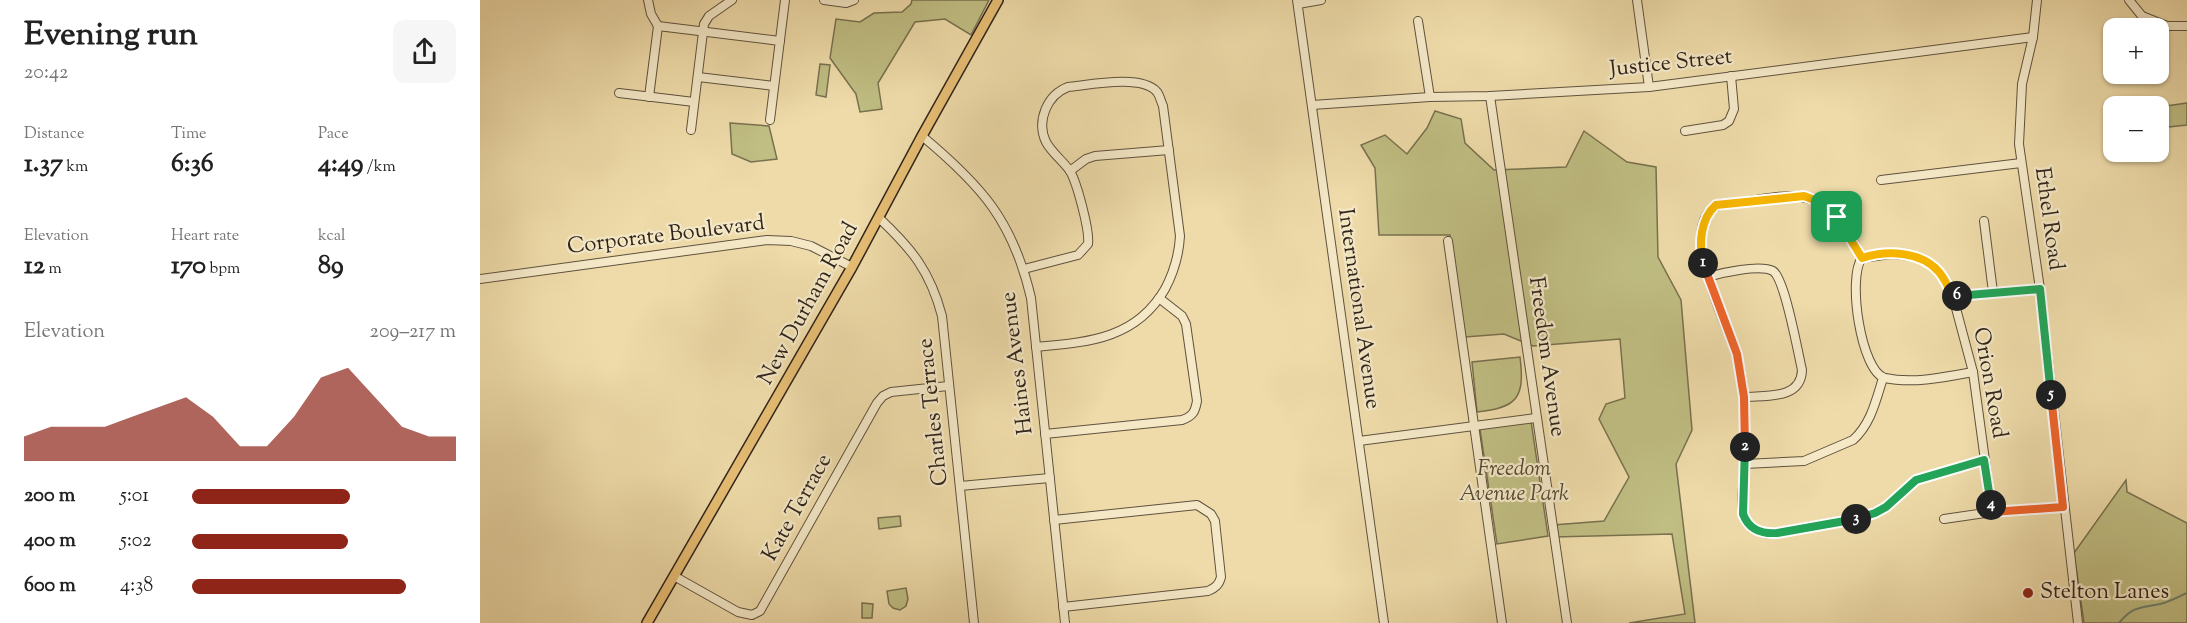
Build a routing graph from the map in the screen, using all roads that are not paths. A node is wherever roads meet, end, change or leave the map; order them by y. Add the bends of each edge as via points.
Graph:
1 (648, 0) edge
2 (732, 0) edge
3 (785, 0) edge
4 (824, 0) edge
5 (854, 0) edge
6 (998, 0) edge
7 (1321, 0) edge
8 (1637, 0) edge
9 (2037, 0) edge
10 (2129, 0) edge
11 (1298, 2) edge
12 (1418, 21) dead end
13 (658, 26) junction
14 (2187, 26) edge
15 (703, 31) junction
16 (2033, 37) junction
17 (780, 41) junction
18 (1731, 76) junction
19 (698, 77) junction
20 (774, 86) junction
21 (1649, 87) junction
22 (619, 93) dead end
23 (1490, 96) junction
24 (649, 97) junction
25 (1430, 97) junction
26 (694, 102) junction
27 (1311, 105) junction
28 (770, 120) dead end
29 (691, 129) dead end
30 (1685, 131) dead end
31 (922, 136) junction
32 (1169, 150) junction
33 (2021, 163) junction
34 (1070, 171) junction
35 (1881, 180) dead end
36 (879, 218) junction
37 (1984, 221) dead end
38 (1448, 241) dead end
39 (1862, 258) junction
40 (852, 267) junction
41 (1024, 269) junction
42 (1708, 278) junction
43 (480, 279) edge
44 (2040, 289) junction
45 (1993, 292) junction
46 (1953, 297) junction
47 (1159, 298) junction
48 (1036, 347) junction
49 (1973, 372) junction
50 (1883, 378) junction
51 (948, 386) junction
52 (1744, 397) junction
53 (1536, 418) junction
54 (1476, 426) junction
55 (1045, 434) junction
56 (1359, 441) junction
57 (1984, 460) junction
58 (1745, 464) junction
59 (1050, 478) junction
60 (960, 486) junction
61 (2063, 507) junction
62 (1992, 512) junction
63 (1944, 519) dead end
64 (1054, 520) junction
65 (674, 576) junction
66 (1063, 607) junction
67 (647, 623) edge
68 (974, 623) edge
69 (1065, 623) edge
70 (1384, 623) edge
71 (1503, 623) edge
72 (1567, 623) edge
73 (2078, 623) edge

1 - 13 street
2 - 15 street via 706,20
3 - 17 street
4 - 5 street
6 - 31 main road, New Durham Road
7 - 11 street
8 - 21 street
9 - 16 street, Ethel Road
10 - 14 street via 2142,16 2167,26
11 - 27 street, International Avenue
12 - 25 street
13 - 15 street
13 - 24 street
15 - 17 street
15 - 19 street
16 - 18 street, Justice Street
16 - 33 street, Ethel Road via 2022,84
17 - 20 street
18 - 21 street, Justice Street
18 - 30 street via 1734,109 1730,121
19 - 20 street
19 - 26 street
20 - 28 street
21 - 23 street, Justice Street
22 - 24 street
23 - 25 street, Justice Street
23 - 53 street, Freedom Avenue
24 - 26 street
25 - 27 street, Justice Street
26 - 29 street
27 - 56 street, International Avenue
31 - 36 main road, New Durham Road
31 - 41 street, Haines Avenue via 975,183 1010,235
32 - 34 street via 1095,156
32 - 34 street via 1163,106 1157,92 1147,85 1128,82 1068,87 1048,103 1043,132
32 - 47 street via 1180,236 1179,250
33 - 35 street
33 - 44 street, Ethel Road
34 - 41 street via 1087,226 1088,244 1078,255
36 - 40 main road, New Durham Road
36 - 51 street, Charles Terrace via 912,251 936,292
37 - 45 street
38 - 54 street
39 - 42 street via 1842,223 1810,198 1723,204 1711,210 1703,225 1701,252
39 - 46 street, Orion Road via 1891,254 1923,259 1939,271
39 - 50 street via 1857,267 1857,315 1871,364
40 - 43 street, Corporate Boulevard via 811,246 767,240
40 - 65 main road, New Durham Road
41 - 48 street, Haines Avenue
42 - 52 street via 1737,354
42 - 52 street via 1727,272 1767,269 1777,276 1783,291 1802,370 1800,382 1786,393
44 - 45 street
44 - 61 street, Ethel Road
45 - 46 street
46 - 49 street, Orion Road
47 - 48 street via 1130,327 1113,334
47 - 55 street via 1186,324 1197,401 1191,417
48 - 55 street, Haines Avenue
49 - 50 street via 1924,379
49 - 57 street, Orion Road
50 - 58 street via 1869,419 1853,440 1804,461
51 - 60 street, Charles Terrace
51 - 65 street, Kate Terrace via 891,392 877,403 760,611 752,615 738,612
52 - 58 street
53 - 54 street
53 - 72 street, Freedom Avenue
54 - 56 street
54 - 71 street
55 - 59 street, Haines Avenue
56 - 70 street, International Avenue
57 - 58 street via 1916,480 1886,507 1869,515 1769,534 1755,530 1745,521
57 - 62 street, Orion Road
59 - 60 street
59 - 64 street, Haines Avenue
60 - 68 street, Charles Terrace
61 - 62 street
61 - 73 street, Ethel Road
62 - 63 street
64 - 66 street, Haines Avenue
64 - 66 street via 1201,506 1215,521 1221,577 1215,588 1208,591
65 - 67 main road, New Durham Road
66 - 69 street, Haines Avenue

